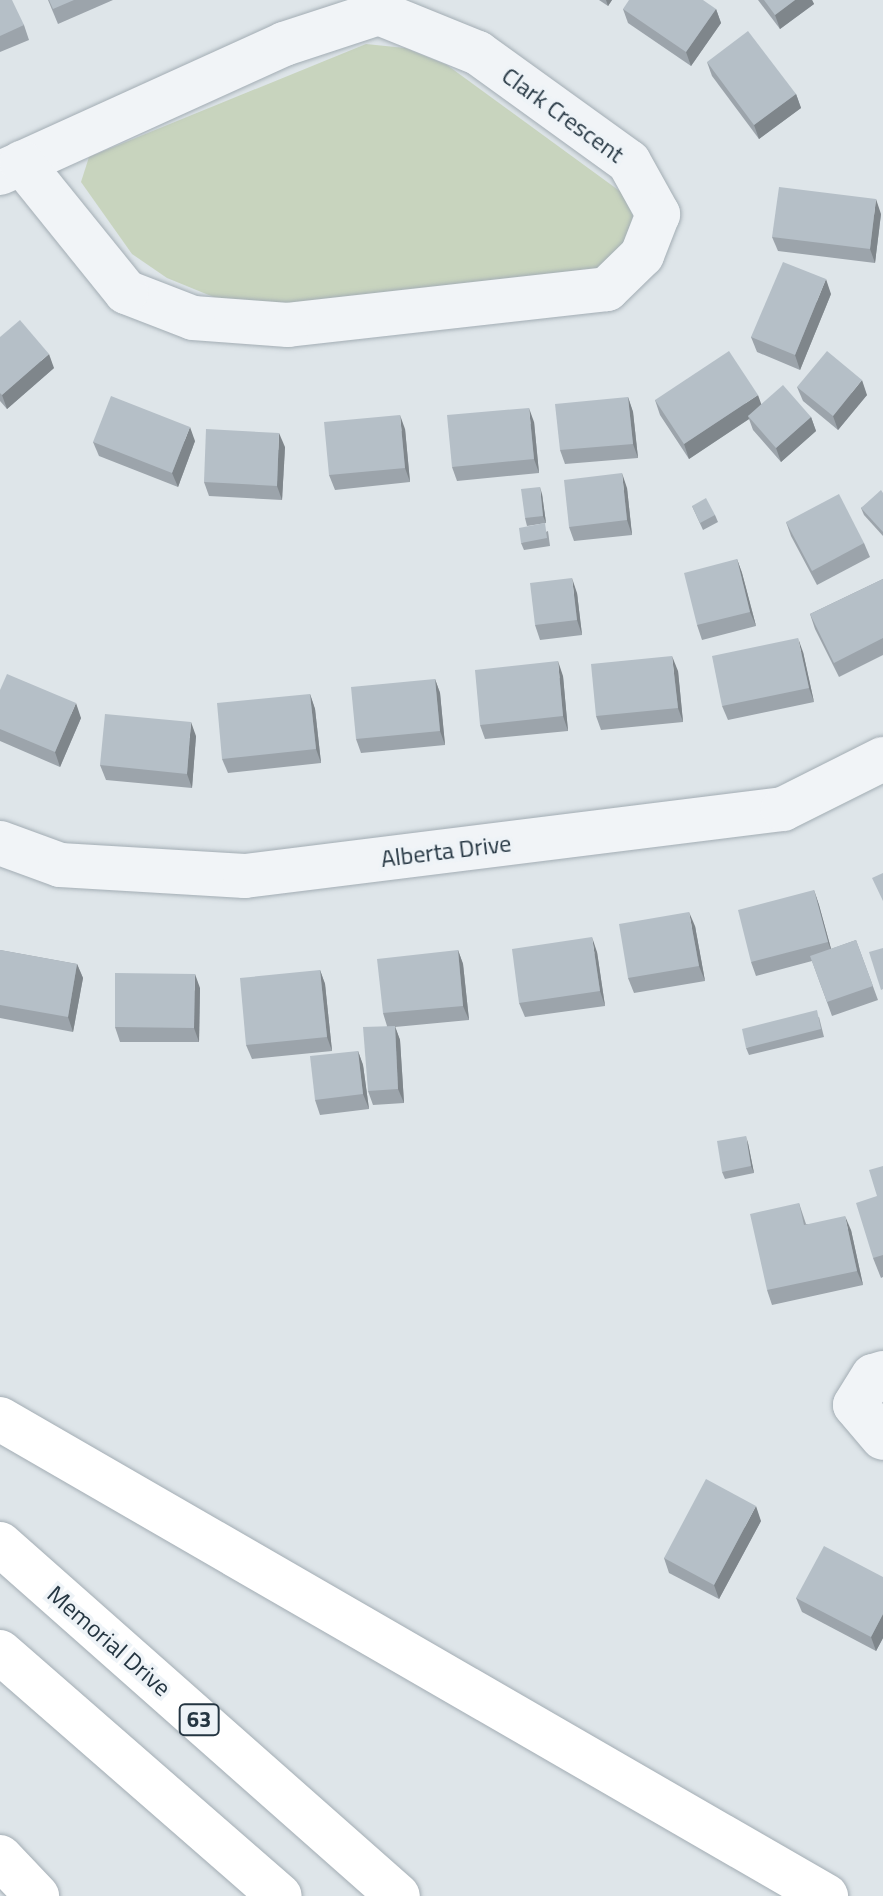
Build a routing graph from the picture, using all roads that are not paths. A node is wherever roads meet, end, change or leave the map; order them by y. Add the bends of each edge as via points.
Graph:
1 (11, 168) edge
2 (883, 759) edge
3 (0, 843) edge
4 (883, 1373) edge
5 (0, 1419) edge
6 (883, 1438) edge
7 (0, 1544) edge
8 (0, 1652) edge
9 (0, 1857) edge
10 (37, 1896) edge
11 (280, 1896) edge
12 (398, 1896) edge
13 (826, 1896) edge

1 - 1 street, Clark Crescent via 126,292 193,318 288,325 607,289 642,255 658,214 629,162 516,80 478,53 379,13 284,44
2 - 3 street, Alberta Drive via 783,809 245,876 60,865
4 - 6 street via 873,1376 855,1405
5 - 13 highway
7 - 12 highway, Memorial Drive / 63
8 - 11 highway
9 - 10 highway

